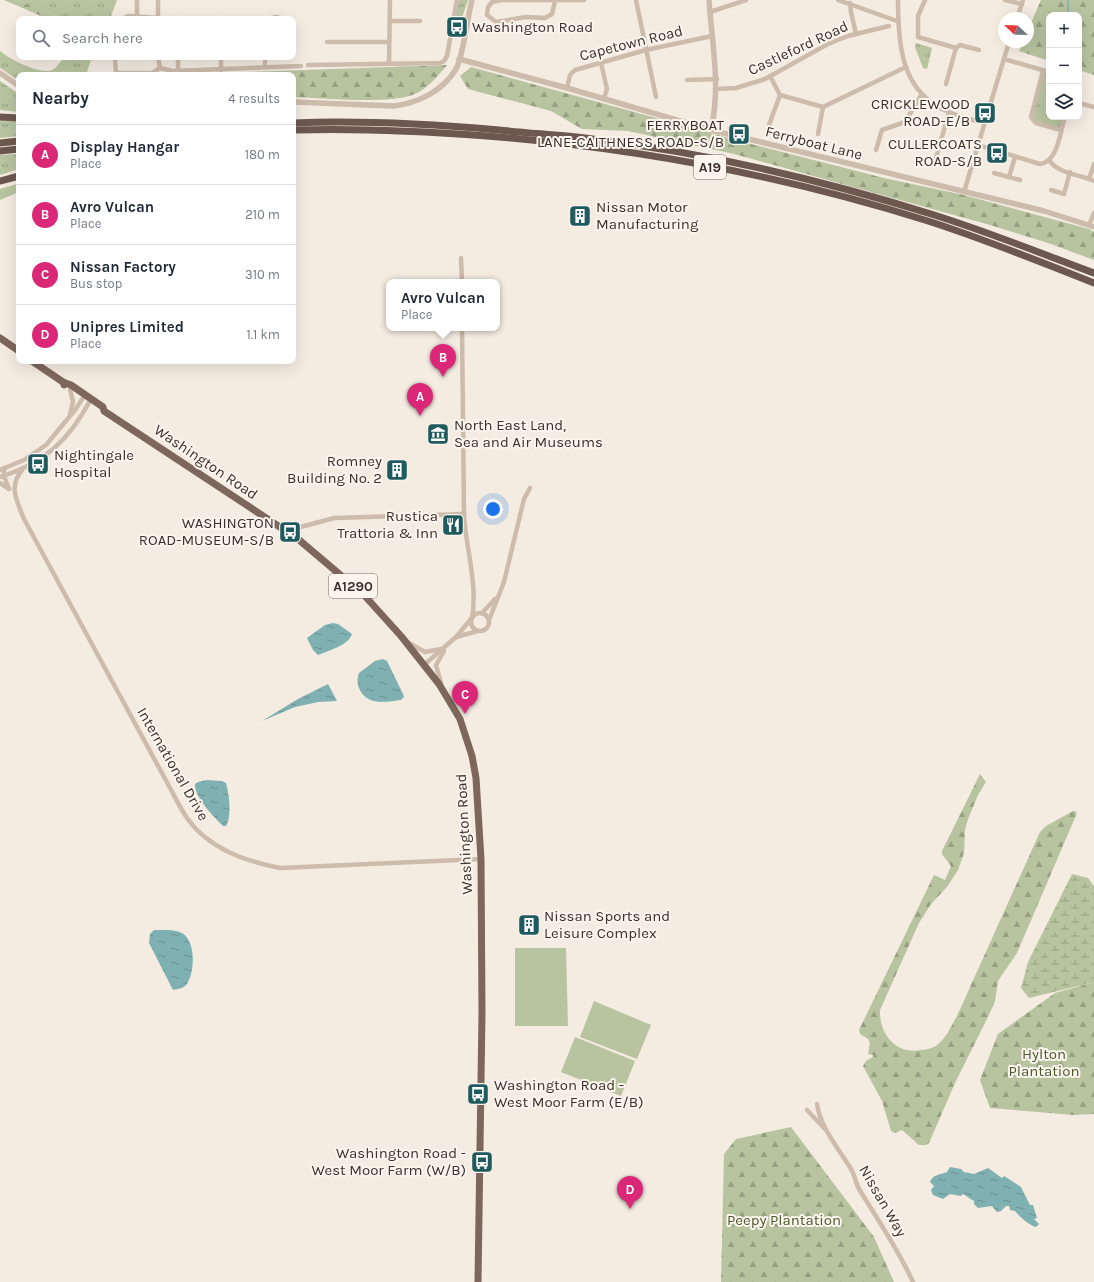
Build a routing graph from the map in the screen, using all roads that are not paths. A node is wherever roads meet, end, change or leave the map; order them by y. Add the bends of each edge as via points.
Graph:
1 (137, 0) edge
2 (158, 0) edge
3 (390, 0) edge
4 (457, 0) edge
5 (472, 0) edge
6 (508, 0) edge
7 (555, 0) edge
8 (584, 0) edge
9 (636, 0) edge
10 (709, 0) edge
11 (746, 0) edge
12 (838, 0) edge
13 (898, 0) edge
14 (925, 0) edge
15 (1005, 0) edge
16 (1022, 2) edge
17 (850, 3) junction
18 (710, 12) junction
19 (1019, 12) edge
20 (137, 16) edge
21 (158, 16) edge
22 (390, 21) junction
23 (420, 21) dead end
24 (897, 21) junction
25 (889, 26) dead end
26 (856, 34) junction
27 (712, 36) junction
28 (327, 42) dead end
29 (389, 42) junction
30 (956, 48) junction
31 (1007, 48) edge
32 (646, 50) junction
33 (979, 50) dead end
34 (459, 59) junction
35 (1004, 59) junction
36 (115, 60) edge
37 (159, 60) edge
38 (178, 60) edge
39 (221, 60) edge
40 (265, 60) edge
41 (601, 63) junction
42 (389, 64) junction
43 (308, 65) dead end
44 (301, 66) dead end
45 (265, 67) junction
46 (906, 67) junction
47 (160, 68) junction
48 (178, 70) junction
49 (221, 70) junction
50 (1043, 71) junction
51 (116, 72) edge
52 (154, 72) edge
53 (1046, 72) edge
54 (0, 73) edge
55 (770, 76) junction
56 (717, 79) junction
57 (688, 80) dead end
58 (16, 84) edge
59 (946, 84) dead end
60 (567, 88) junction
61 (717, 89) junction
62 (922, 94) junction
63 (780, 95) junction
64 (604, 98) junction
65 (656, 98) dead end
66 (296, 102) edge
67 (1082, 104) edge
68 (824, 107) junction
69 (1094, 107) edge
70 (949, 112) junction
71 (0, 117) edge
72 (16, 118) edge
73 (1064, 120) edge
74 (296, 123) edge
75 (985, 123) junction
76 (769, 125) dead end
77 (711, 130) junction
78 (1061, 130) junction
79 (296, 131) edge
80 (818, 134) dead end
81 (16, 141) edge
82 (0, 143) edge
83 (978, 145) junction
84 (16, 149) edge
85 (876, 150) dead end
86 (0, 151) edge
87 (1015, 157) junction
88 (1050, 161) junction
89 (1094, 164) edge
90 (934, 165) dead end
91 (1070, 172) junction
92 (994, 173) dead end
93 (16, 177) edge
94 (1009, 177) junction
95 (1089, 179) junction
96 (1020, 180) dead end
97 (0, 181) edge
98 (1094, 181) edge
99 (1051, 190) dead end
100 (964, 192) junction
101 (1094, 213) edge
102 (1091, 226) edge
103 (461, 258) dead end
104 (1094, 273) edge
105 (462, 279) edge
106 (1094, 283) edge
107 (462, 331) edge
108 (0, 338) edge
109 (16, 349) edge
110 (36, 364) edge
111 (63, 382) junction
112 (70, 389) junction
113 (87, 399) junction
114 (70, 414) junction
115 (2, 469) edge
116 (22, 470) junction
117 (4, 476) edge
118 (0, 483) edge
119 (13, 486) junction
120 (9, 488) junction
121 (530, 488) dead end
122 (13, 492) junction
123 (464, 514) junction
124 (297, 528) dead end
125 (499, 594) junction
126 (474, 605) junction
127 (481, 612) junction
128 (471, 619) junction
129 (489, 620) junction
130 (478, 631) junction
131 (456, 637) junction
132 (405, 640) junction
133 (446, 646) junction
134 (424, 665) junction
135 (445, 692) junction
136 (481, 859) junction
137 (817, 1104) dead end
138 (807, 1110) dead end
139 (829, 1133) junction
140 (478, 1282) edge
141 (913, 1282) edge

1 - 20 street
2 - 21 street
3 - 22 street
4 - 42 street via 444,61 435,64
5 - 34 street
6 - 7 street
6 - 7 street via 492,2 487,11 489,18 496,22 526,17 545,18 552,14
7 - 8 street
9 - 32 street
10 - 18 street
11 - 18 street
12 - 17 street
13 - 24 street
14 - 30 street via 918,16 918,37
15 - 16 street
16 - 19 street
17 - 24 street
17 - 26 street
18 - 27 street
22 - 23 street
22 - 29 street
24 - 46 street via 900,48
25 - 26 street, Castleford Road
26 - 55 street, Castleford Road via 828,44
27 - 32 street, Capetown Road
27 - 56 street
28 - 29 street
29 - 42 street
30 - 33 street via 960,45
30 - 59 street
31 - 35 street
32 - 41 street, Capetown Road
32 - 65 street
34 - 60 street, Ferryboat Lane
34 - 66 street via 456,69 439,87 428,96 406,104 394,106
35 - 50 street
35 - 75 street
36 - 51 street
37 - 47 street
38 - 48 street
39 - 49 street
40 - 45 street
41 - 60 street, Capetown Road via 575,70 570,75
41 - 64 street via 606,89
42 - 43 street
44 - 45 street
45 - 49 street
46 - 62 street
46 - 68 street
47 - 48 street
47 - 52 street
48 - 49 street
50 - 53 street
50 - 78 street via 1031,117 1036,123
54 - 58 street
55 - 61 street, Castleford Road via 748,85
55 - 63 street
56 - 57 street
56 - 61 street
60 - 64 street, Ferryboat Lane
61 - 77 street
62 - 70 street via 934,105
62 - 85 street via 905,122 882,130
63 - 68 street
63 - 76 street
64 - 77 street, Ferryboat Lane
67 - 69 street
68 - 80 street
70 - 75 street
70 - 90 street
71 - 72 highway
73 - 78 street
74 - 104 highway, A19 via 378,122 474,128 586,138 708,158 827,185 931,214
75 - 83 street
77 - 100 street, Ferryboat Lane
78 - 88 street
79 - 106 highway, A19 via 391,130 538,141 592,147 750,175 927,221
81 - 82 highway
83 - 87 street
83 - 100 street
84 - 86 highway
87 - 88 street via 1040,164
87 - 94 street
88 - 91 street via 1053,166
89 - 95 street
91 - 95 street
91 - 99 street via 1064,194
92 - 94 street
93 - 97 highway
94 - 96 street
95 - 98 street
100 - 102 street, Ferryboat Lane via 1044,210
101 - 102 street
103 - 105 street
107 - 123 street
108 - 109 main road
110 - 111 main road, Washington Road / A1290
111 - 112 main road, Washington Road / A1290
111 - 113 main road, Washington Road / A1290
112 - 113 main road, Washington Road / A1290
112 - 114 street via 73,402
113 - 114 street, International Drive
113 - 116 street via 69,432 57,446
113 - 132 main road, Washington Road / A1290 via 100,411 104,411 298,539 364,595
114 - 115 street, International Drive via 46,445 24,460
115 - 117 street, International Drive
116 - 117 street
116 - 119 street, International Drive
117 - 119 street, International Drive
117 - 120 street, International Drive
118 - 120 street, International Drive
119 - 122 street, International Drive
120 - 122 street, International Drive
121 - 125 street via 524,499 506,578
122 - 136 street, International Drive via 24,520 169,786 188,819 200,833 232,854 248,861 280,868
123 - 124 street via 334,518
123 - 126 street
125 - 127 street
125 - 129 street
126 - 127 street
126 - 128 street
127 - 128 street
127 - 129 street
128 - 130 street via 473,628
128 - 131 street
129 - 130 street via 486,629
130 - 131 street
131 - 133 street
132 - 133 street via 425,652
132 - 134 main road, Washington Road / A1290
133 - 134 street
133 - 135 street via 436,668
134 - 135 main road, Washington Road / A1290
135 - 136 main road, Washington Road / A1290 via 460,719 472,756 477,784
136 - 140 main road, Washington Road / A1290 via 482,1013
137 - 139 street
138 - 139 street
139 - 141 street, Nissan Way via 899,1253

